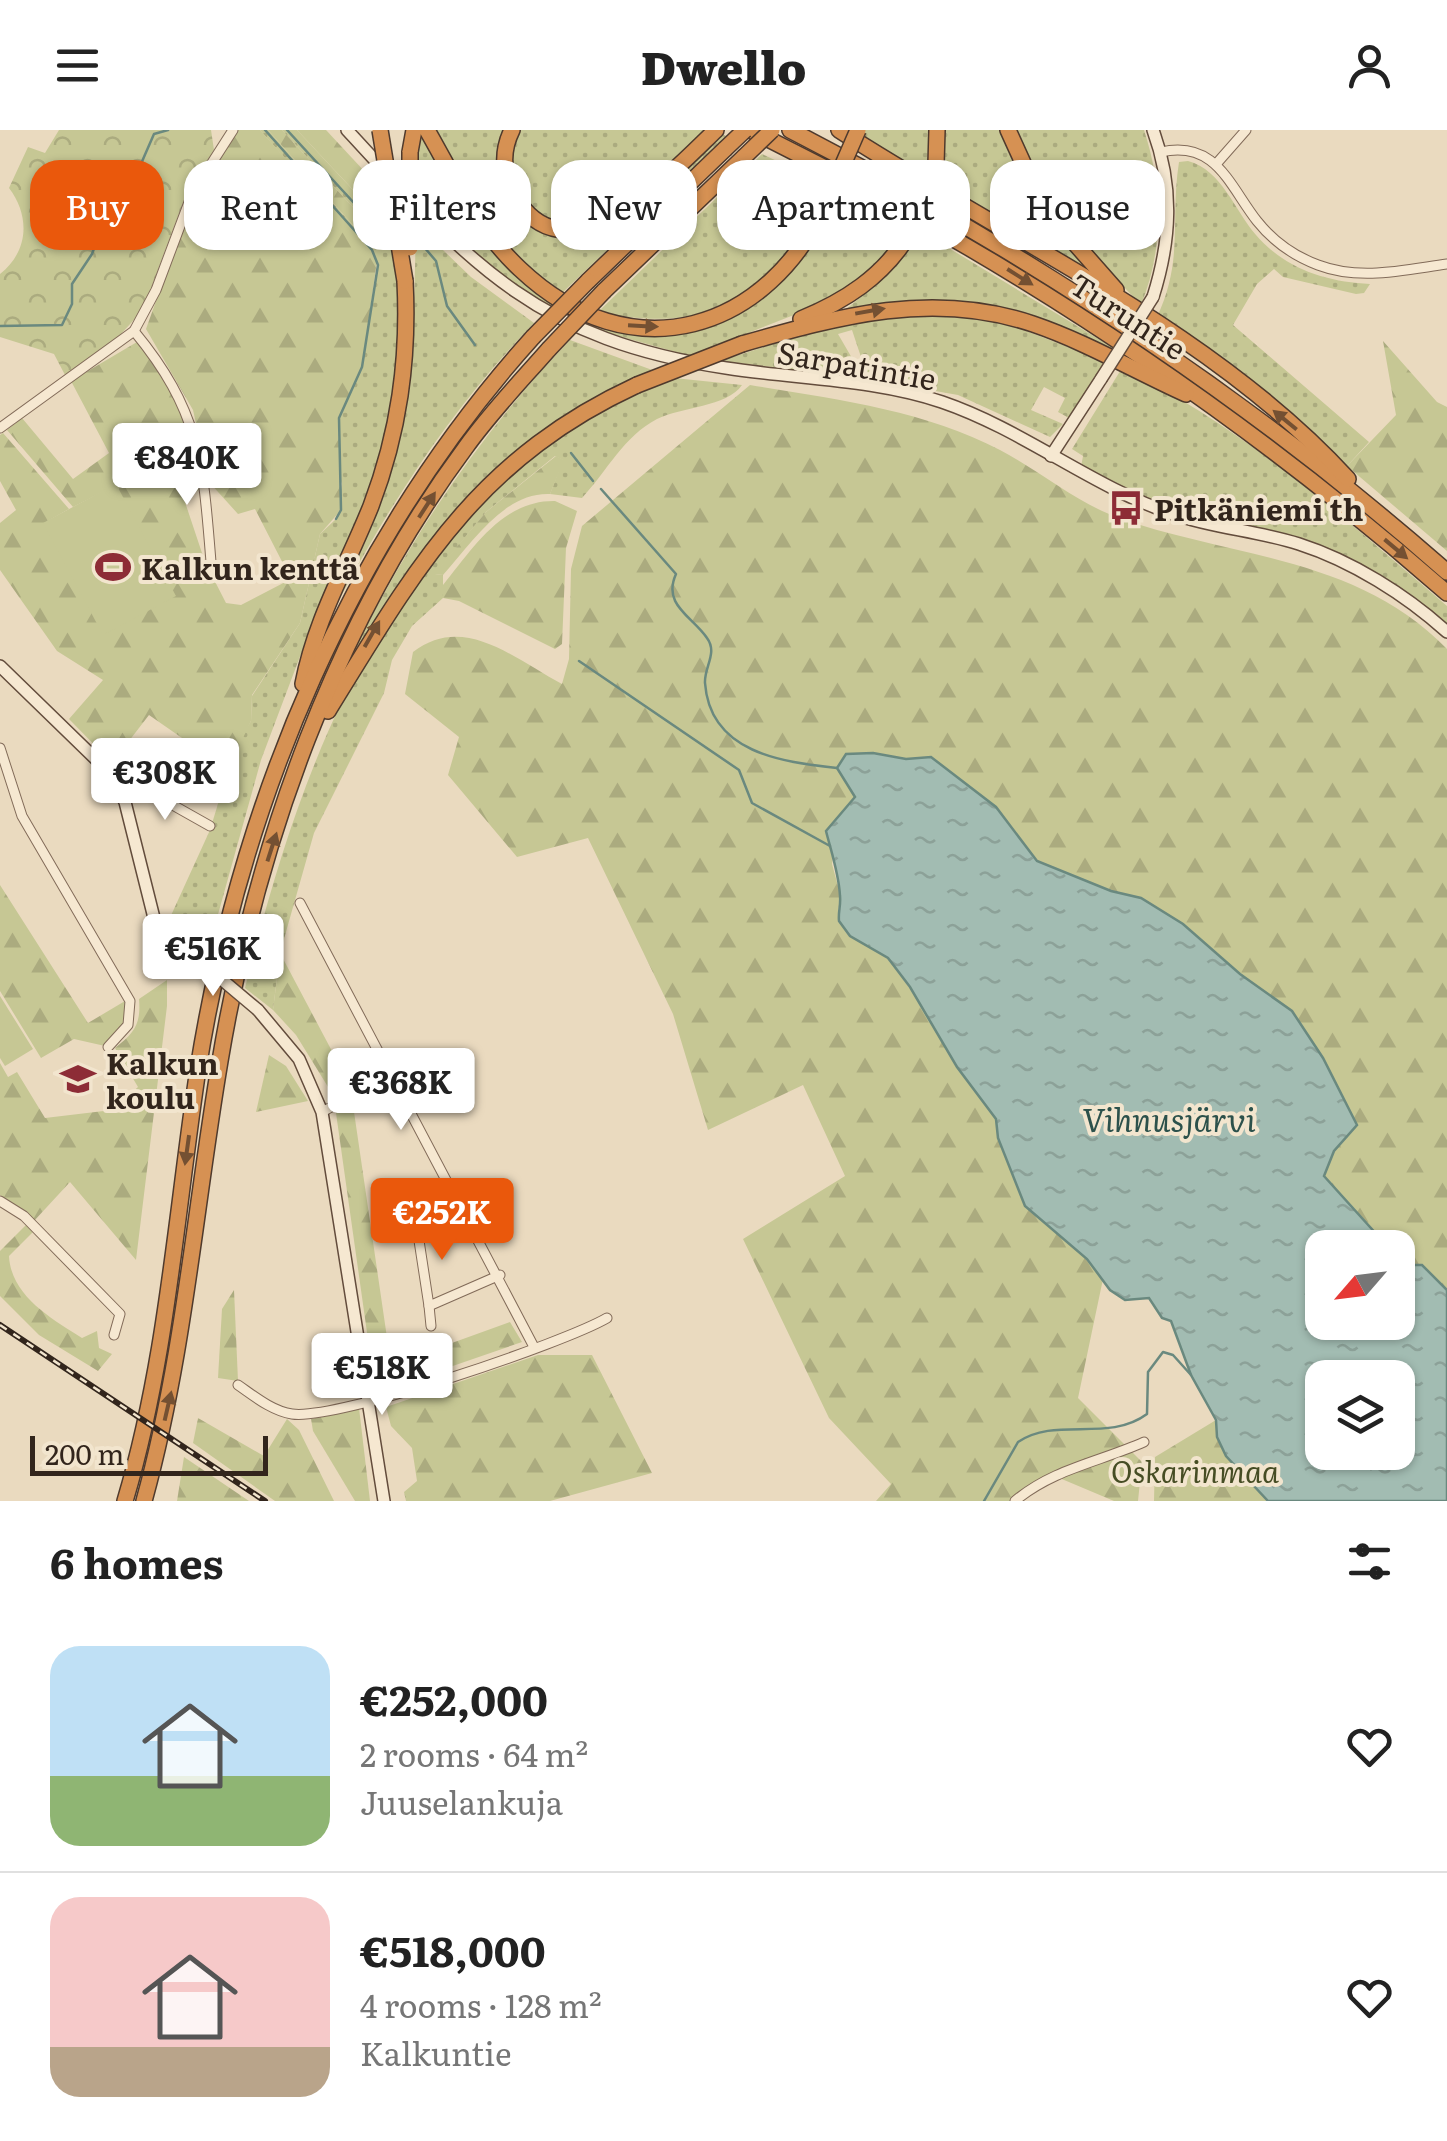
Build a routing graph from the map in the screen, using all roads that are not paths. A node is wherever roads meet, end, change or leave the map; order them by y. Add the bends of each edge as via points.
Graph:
1 (233, 130) edge
2 (347, 130) edge
3 (380, 130) edge
4 (512, 130) edge
5 (736, 130) edge
6 (747, 130) edge
7 (790, 130) edge
8 (839, 130) edge
9 (858, 130) edge
10 (937, 130) edge
11 (1008, 130) edge
12 (1153, 130) edge
13 (1246, 130) edge
14 (418, 131) edge
15 (710, 136) edge
16 (776, 137) edge
17 (1161, 152) junction
18 (1217, 163) junction
19 (1447, 264) edge
20 (408, 281) junction
21 (1134, 307) junction
22 (134, 331) junction
23 (742, 344) junction
24 (1220, 409) junction
25 (0, 428) edge
26 (1050, 456) junction
27 (1374, 508) junction
28 (211, 562) dead end
29 (1447, 572) edge
30 (1447, 592) edge
31 (1447, 632) edge
32 (0, 666) edge
33 (297, 717) junction
34 (0, 748) edge
35 (305, 748) junction
36 (120, 790) junction
37 (210, 826) dead end
38 (300, 903) dead end
39 (108, 1047) dead end
40 (392, 1074) junction
41 (322, 1112) junction
42 (456, 1196) junction
43 (0, 1200) edge
44 (500, 1276) junction
45 (428, 1306) junction
46 (608, 1318) dead end
47 (430, 1326) dead end
48 (114, 1335) dead end
49 (534, 1348) junction
50 (238, 1385) dead end
51 (367, 1402) junction
52 (1144, 1442) dead end
53 (125, 1501) edge
54 (144, 1501) edge
55 (384, 1501) edge
56 (1014, 1501) edge

1 - 22 street via 192,194
2 - 26 street, Sarpatintie via 486,272 586,333 676,359 940,402
3 - 20 highway, bridge
4 - 15 highway via 504,165 518,202 538,220 570,229 622,212
5 - 16 highway
6 - 16 highway, Turuntie
6 - 33 highway, bridge via 488,386 421,477 336,625
7 - 27 highway, Turuntie via 1096,306
8 - 21 highway
14 -> 9 highway, bridge via 518,268 571,306 628,326 687,325 750,299 797,257
10 - 23 highway, bridge via 929,194 890,262 858,290
11 - 21 highway via 1043,206
12 - 17 street
13 - 18 street
14 - 20 highway, bridge via 410,152
16 -> 24 highway, Turuntie via 977,250
35 -> 16 highway, bridge via 353,634 466,446 604,291 744,157
17 - 18 street via 1191,150
17 - 26 street, bridge via 1169,224 1153,297
18 - 19 street via 1257,220 1302,258 1358,274
20 - 33 highway via 397,420 371,505 310,646
27 -> 21 highway via 1308,438
22 - 25 street
22 - 28 street via 193,424
23 -> 24 highway via 870,311 963,307 1034,324
35 -> 23 highway, bridge via 397,595 474,500 565,423
24 -> 30 highway, Turuntie
26 - 31 street, Sarpatintie via 1176,515 1316,550 1396,593
27 - 29 highway, Turuntie
32 - 36 street
33 -> 53 highway via 243,874 208,1015 158,1363
34 - 39 street via 22,816 130,1000 128,1025
54 -> 35 highway via 177,1367 230,1007 263,874
36 - 37 street via 139,786
36 - 41 street, bridge via 154,918 258,1010 299,1059
38 - 40 street
40 - 41 street
40 - 42 street
41 - 51 street
42 - 44 street
42 - 45 street via 416,1218
43 - 48 street via 120,1314
44 - 45 street
44 - 49 street
45 - 47 street
46 - 49 street
49 - 51 street
50 - 51 street via 290,1414
51 - 55 street
52 - 56 street via 1076,1465

